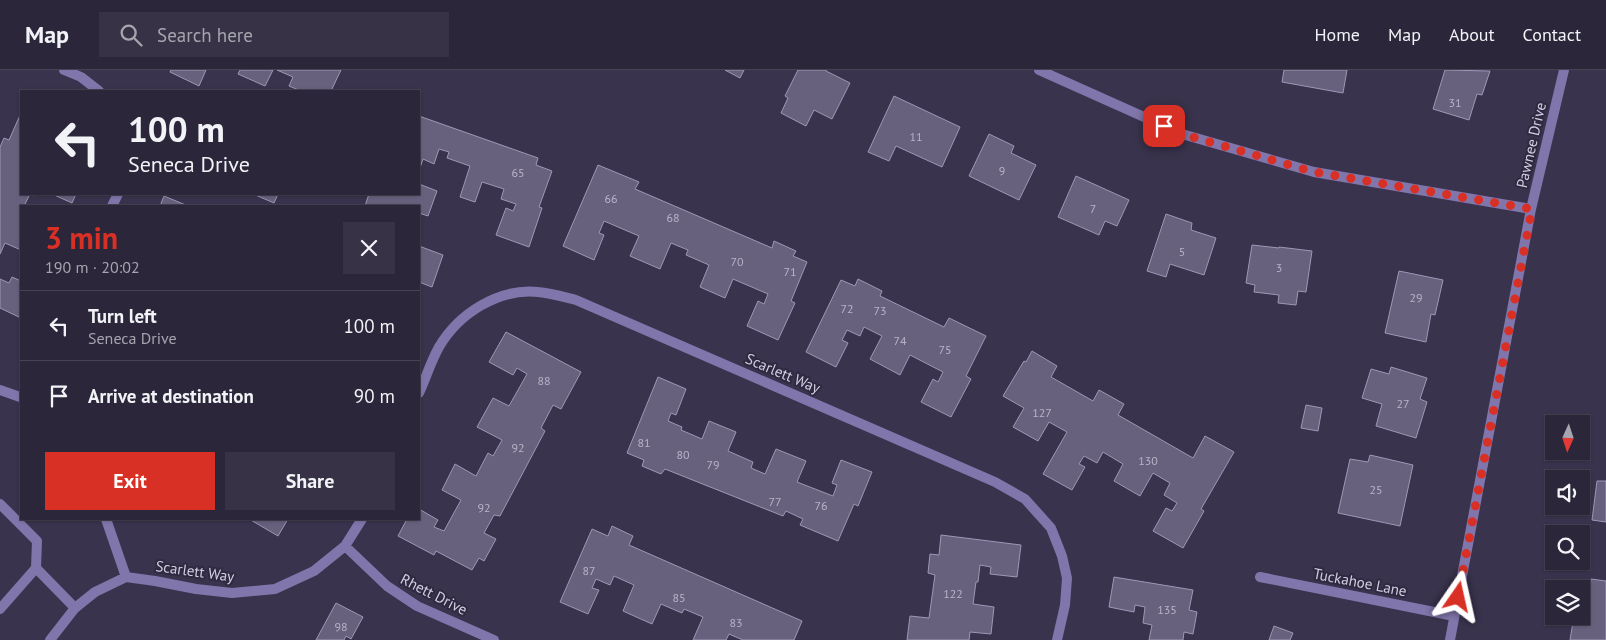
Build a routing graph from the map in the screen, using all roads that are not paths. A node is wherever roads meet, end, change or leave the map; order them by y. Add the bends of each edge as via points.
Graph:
1 (64, 70) edge
2 (1040, 70) edge
3 (1564, 70) edge
4 (97, 90) edge
5 (1532, 209) junction
6 (0, 390) edge
7 (420, 391) edge
8 (20, 398) edge
9 (0, 504) edge
10 (106, 520) edge
11 (361, 520) edge
12 (345, 546) junction
13 (36, 568) junction
14 (126, 577) junction
15 (1260, 577) dead end
16 (75, 608) junction
17 (0, 609) edge
18 (1454, 616) junction
19 (50, 640) edge
20 (494, 640) edge
21 (1057, 640) edge
22 (1450, 640) edge

1 - 4 street via 81,77
2 - 5 street via 1182,134 1295,166 1324,174
3 - 5 street, Pawnee Drive
5 - 18 street, Pawnee Drive
6 - 8 street
7 - 21 street, Scarlett Way via 440,347 458,323 482,305 509,294 538,292 576,300 995,482 1024,499 1051,528 1062,556 1067,578
9 - 13 street via 37,541
10 - 14 street
11 - 12 street, Scarlett Way
12 - 14 street, Scarlett Way via 314,571 275,589 232,593
12 - 20 street, Rhett Drive via 386,586 417,606
13 - 16 street
13 - 17 street
14 - 16 street via 95,592
15 - 18 street, Tuckahoe Lane
16 - 19 street
18 - 22 street, Pawnee Drive

